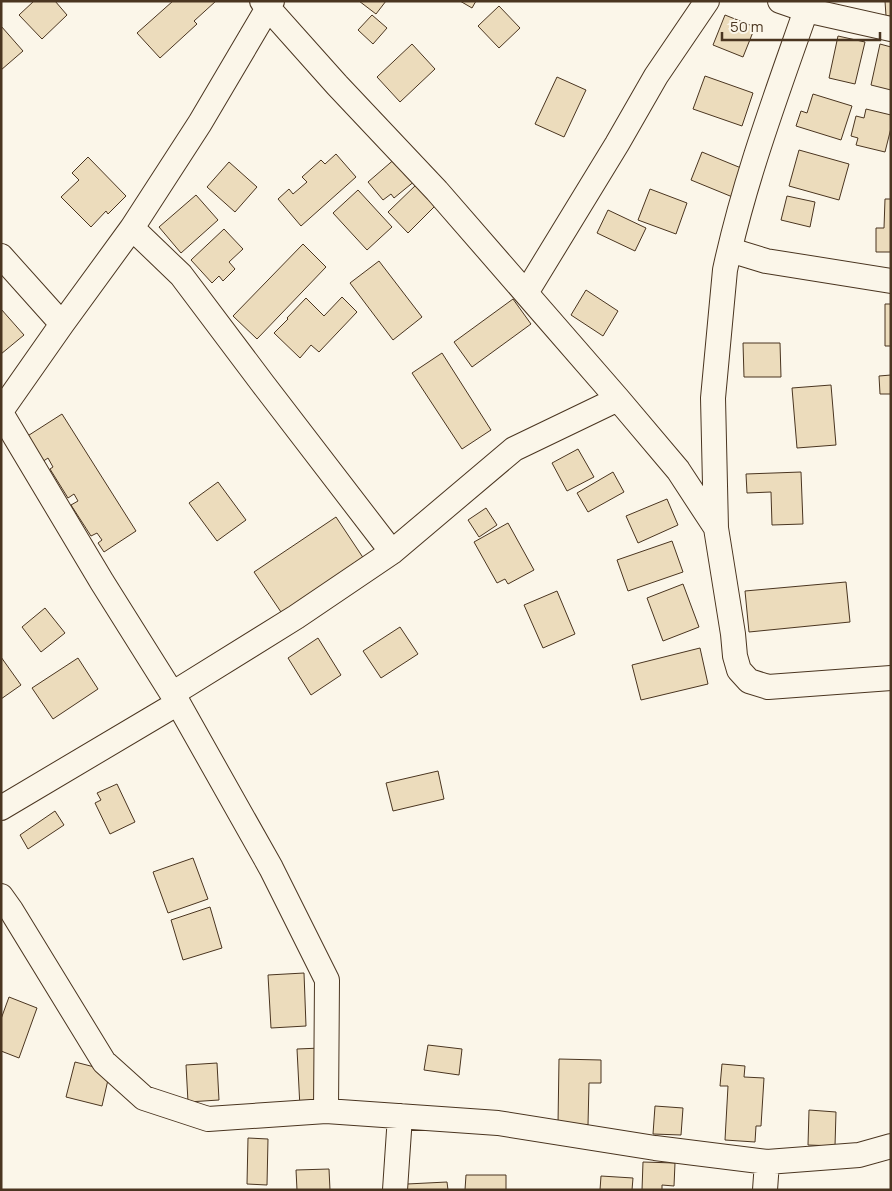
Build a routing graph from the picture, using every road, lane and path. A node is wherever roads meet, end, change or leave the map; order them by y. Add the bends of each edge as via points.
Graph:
1 (707, 1) edge
2 (780, 1) edge
3 (268, 3) edge
4 (806, 10) junction
5 (891, 29) edge
6 (132, 228) junction
7 (730, 250) junction
8 (1, 256) edge
9 (891, 281) edge
10 (526, 293) junction
11 (62, 324) junction
12 (618, 399) junction
13 (1, 412) edge
14 (716, 528) junction
15 (392, 552) junction
16 (891, 678) edge
17 (175, 699) junction
18 (1, 808) edge
19 (1, 896) edge
20 (326, 1111) junction
21 (400, 1116) junction
22 (891, 1146) edge
23 (768, 1162) junction
24 (396, 1190) edge
25 (765, 1190) edge

1 - 10 street via 656,76
2 - 4 street
3 - 6 street via 200,123
3 - 10 street via 337,85 437,191
4 - 5 street
4 - 7 street via 759,144
6 - 11 street
6 - 15 street via 182,275
7 - 9 street via 766,261
7 - 14 street via 713,398
8 - 11 street
10 - 12 street
11 - 13 street
12 - 14 street via 678,470
12 - 15 street via 514,449
13 - 17 street
14 - 16 street via 735,656 739,670 749,681 768,687
15 - 17 street
17 - 18 street
17 - 20 street via 271,868 327,980
19 - 20 street via 104,1062 144,1098 208,1118
20 - 21 street
21 - 23 street via 498,1123
21 - 24 street
22 - 23 street via 859,1155
23 - 25 street

